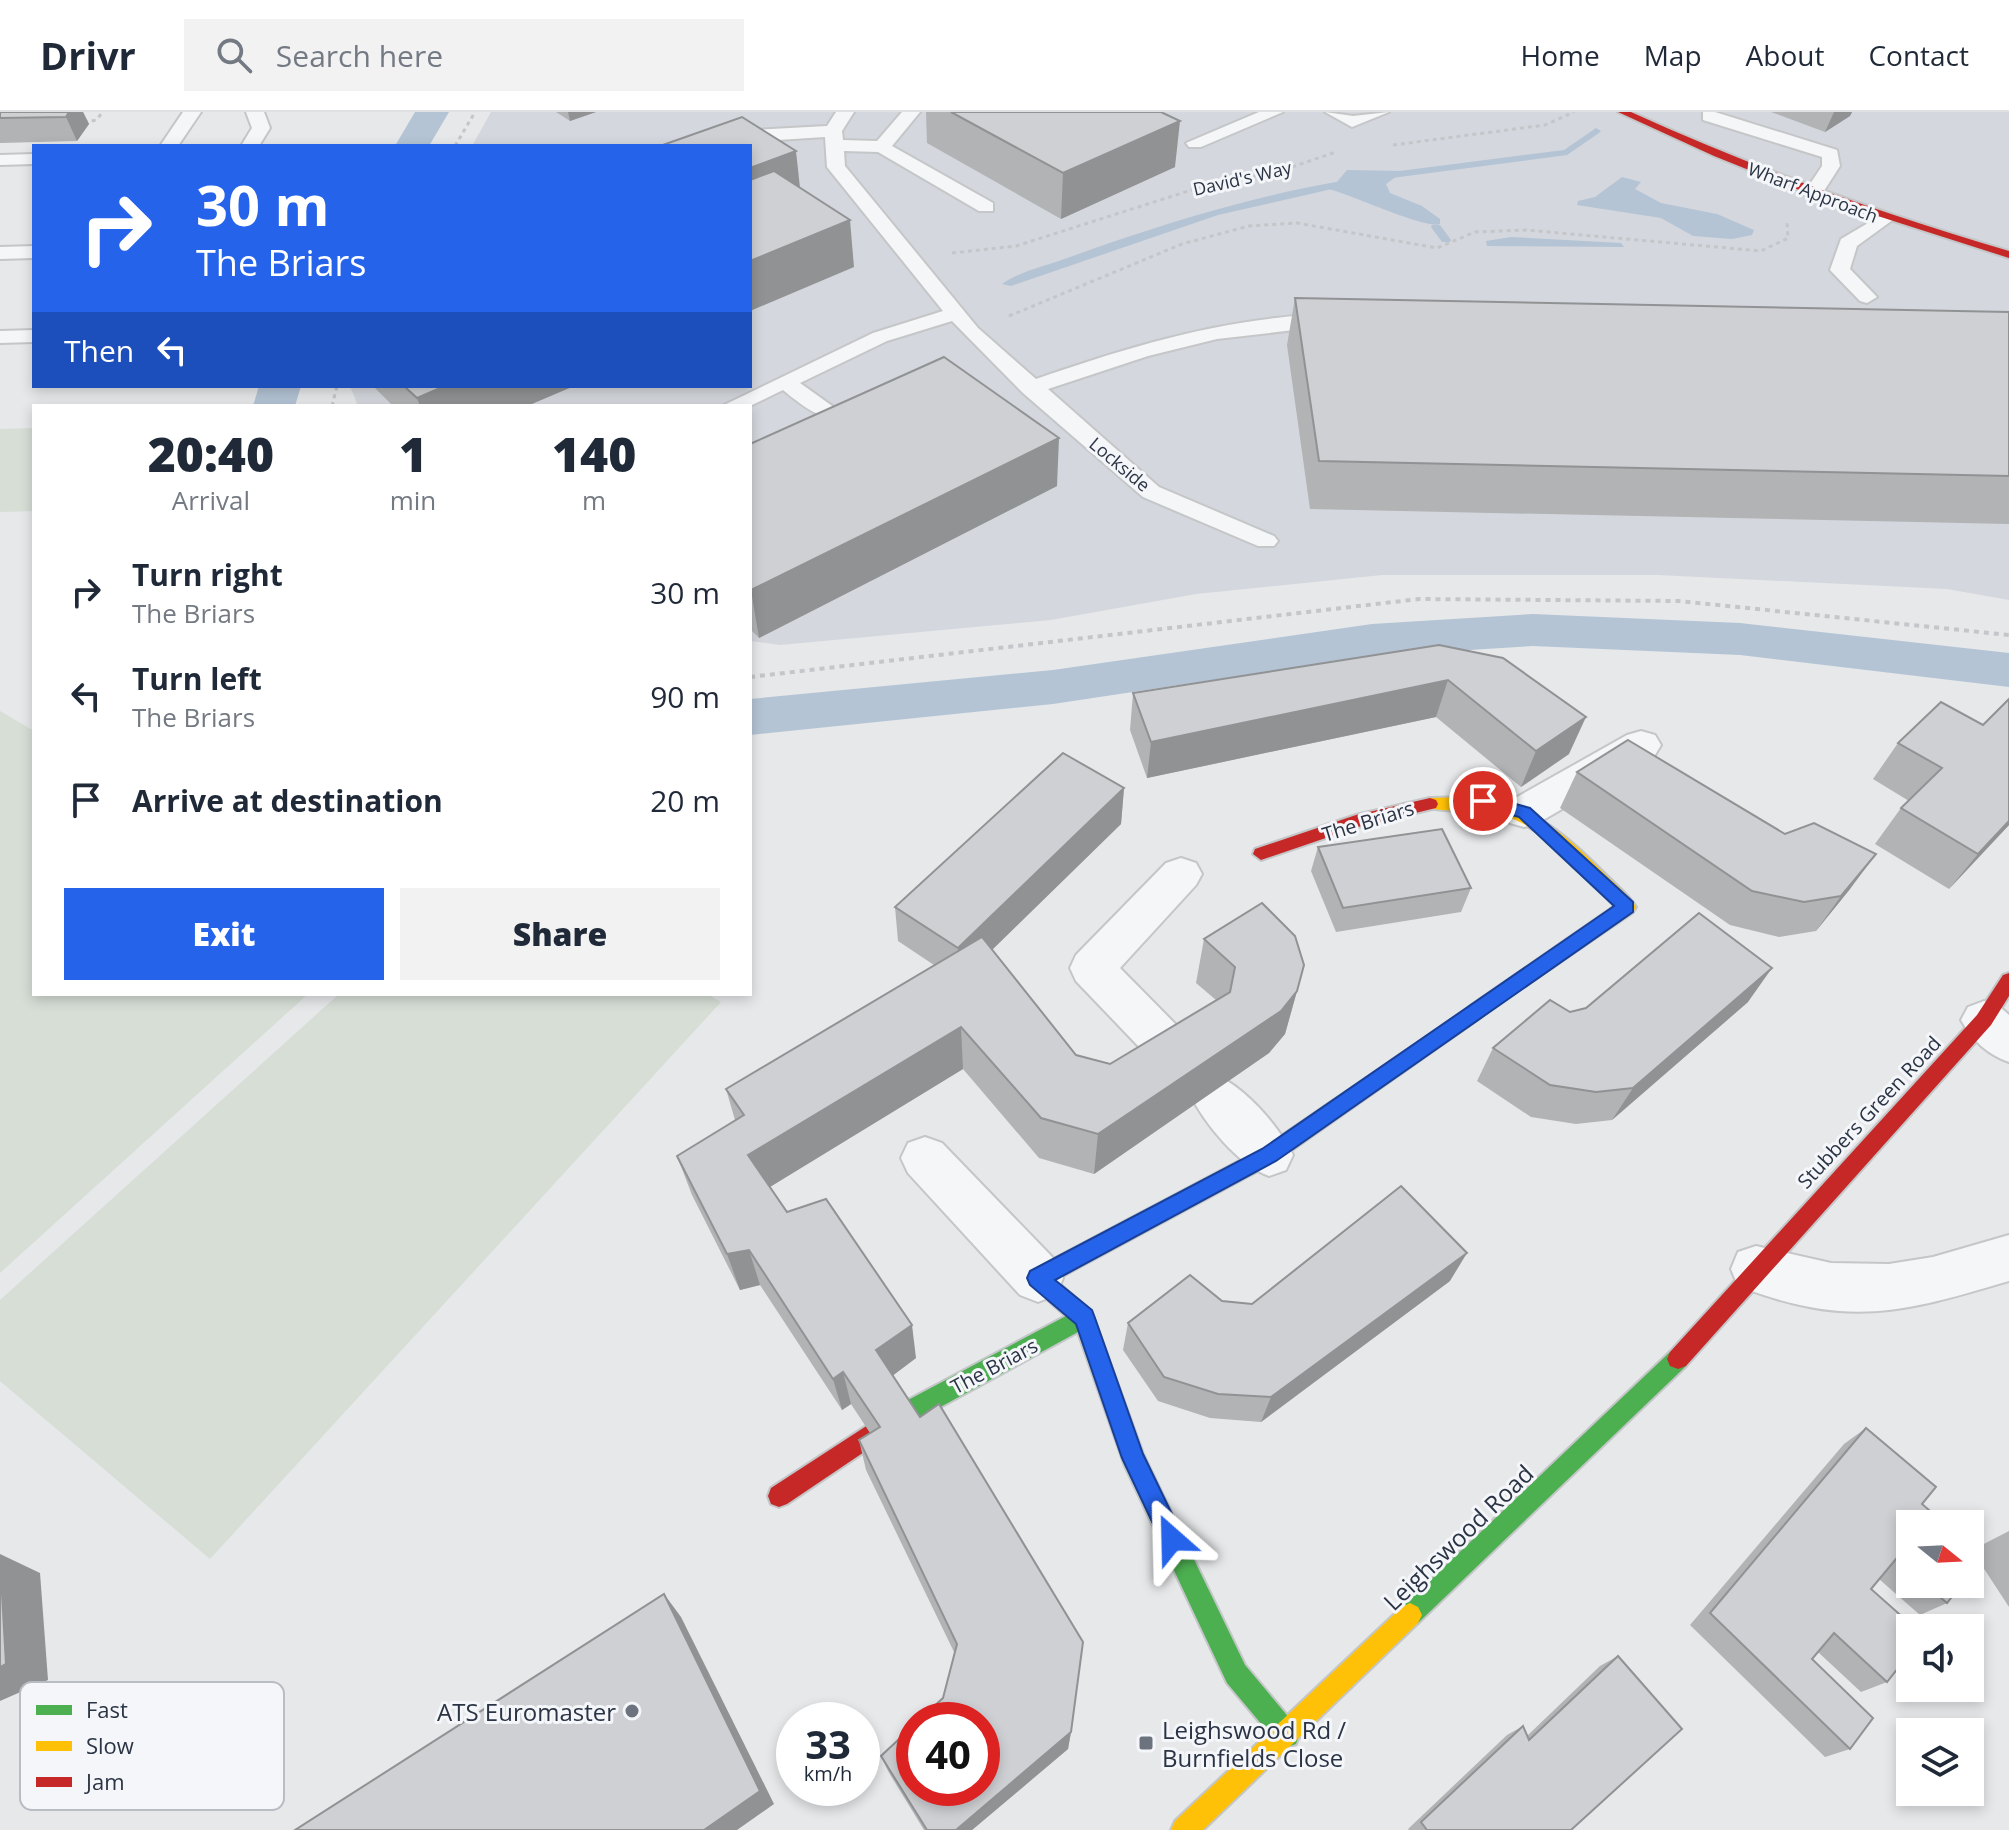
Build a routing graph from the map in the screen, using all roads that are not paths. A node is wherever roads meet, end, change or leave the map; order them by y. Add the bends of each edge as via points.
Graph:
1 (192, 112) edge
2 (255, 112) edge
3 (845, 112) edge
4 (911, 112) edge
5 (1274, 112) edge
6 (1334, 112) edge
7 (1380, 112) edge
8 (1623, 112) edge
9 (1709, 116) dead end
10 (834, 138) junction
11 (1195, 143) dead end
12 (170, 144) edge
13 (251, 144) edge
14 (695, 144) edge
15 (882, 147) junction
16 (32, 159) edge
17 (0, 160) edge
18 (1813, 193) junction
19 (986, 207) dead end
20 (1885, 219) junction
21 (32, 252) edge
22 (0, 253) edge
23 (2009, 255) edge
24 (1867, 297) dead end
25 (954, 314) junction
26 (1344, 321) edge
27 (32, 336) edge
28 (0, 337) edge
29 (785, 381) junction
30 (1031, 388) junction
31 (880, 402) edge
32 (737, 404) edge
33 (1266, 541) dead end
34 (1641, 745) edge
35 (1524, 812) junction
36 (1261, 854) dead end
37 (1181, 874) dead end
38 (2009, 980) edge
39 (1996, 1032) edge
40 (1181, 1060) edge
41 (1213, 1094) edge
42 (1269, 1155) junction
43 (925, 1158) dead end
44 (2009, 1258) edge
45 (1756, 1269) junction
46 (1038, 1278) junction
47 (1084, 1318) junction
48 (903, 1415) edge
49 (871, 1434) edge
50 (779, 1496) dead end
51 (1287, 1735) junction
52 (1184, 1830) edge

1 - 12 lane
2 - 13 lane via 261,128
3 - 10 lane
4 - 15 lane
5 - 11 lane
6 - 7 lane via 1352,122
8 - 18 street, Wharf Approach
9 - 18 lane via 1831,154 1831,166
10 - 14 lane via 716,137
10 - 15 lane
10 - 25 lane, Lockside via 836,167
15 - 19 lane
16 - 17 lane
18 - 20 street, Wharf Approach
20 - 23 street, Wharf Approach
20 - 24 lane via 1848,243 1840,270
21 - 22 lane
25 - 29 lane via 880,337
25 - 30 lane, Lockside
26 - 30 lane via 1281,321 1112,359
27 - 28 lane
29 - 31 lane via 832,417 843,418
29 - 32 lane
30 - 33 lane, Lockside via 1151,492
34 - 35 street
35 - 36 street, The Briars via 1483,801 1418,804
35 - 42 street, The Briars via 1627,907
37 - 40 street via 1092,968
38 - 39 street, Stubbers Green Road
39 - 45 street, Stubbers Green Road
41 - 42 street
42 - 46 street, The Briars
43 - 46 street
44 - 45 street via 1909,1286 1863,1289
45 - 51 street, Leighswood Road via 1690,1348
46 - 47 street
47 - 48 street, The Briars
47 - 51 street via 1133,1458 1236,1674
49 - 50 street
51 - 52 street, Leighswood Road

